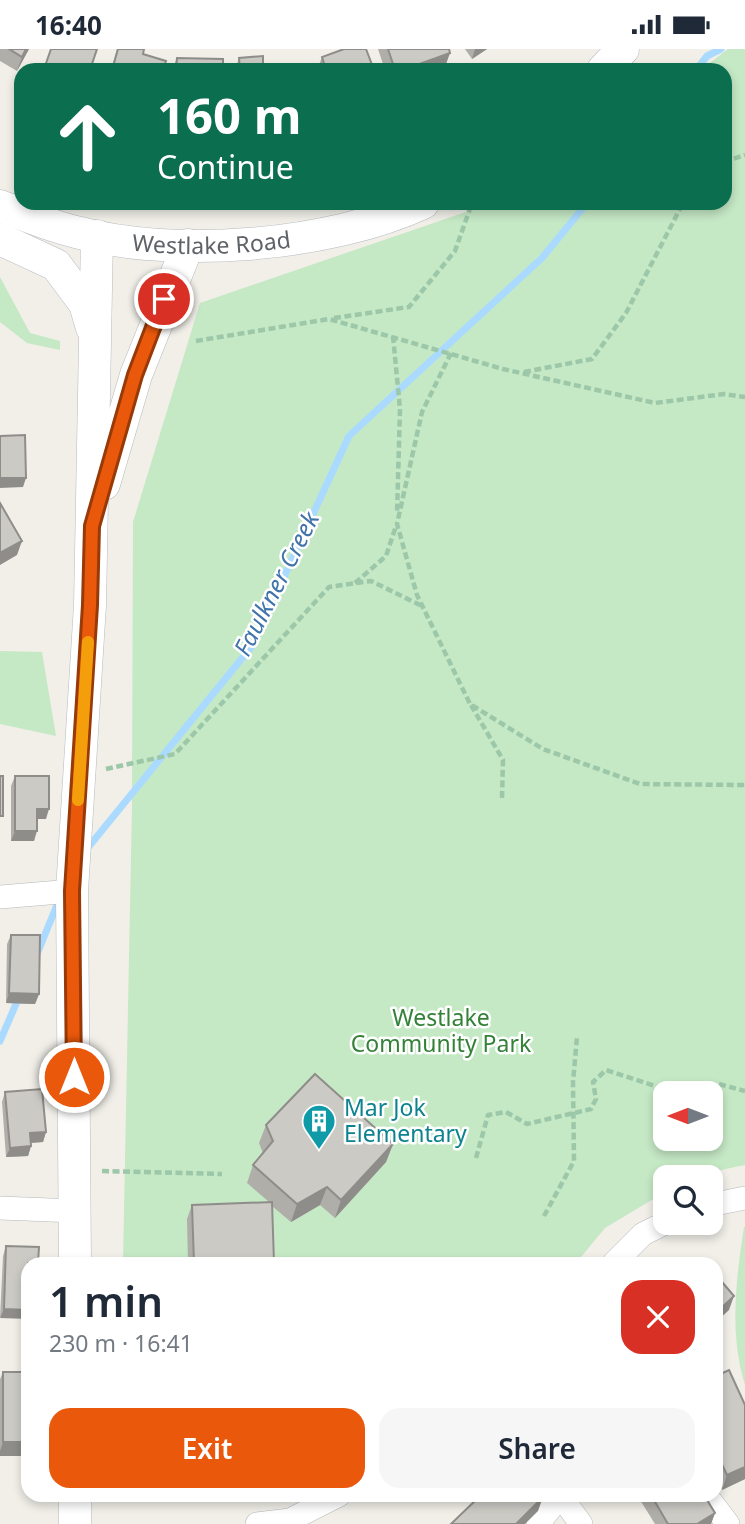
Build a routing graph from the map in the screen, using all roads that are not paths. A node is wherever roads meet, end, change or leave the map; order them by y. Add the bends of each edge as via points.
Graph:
1 (623, 49) edge
2 (610, 63) edge
3 (0, 206) edge
4 (399, 210) edge
5 (97, 236) junction
6 (0, 239) edge
7 (188, 245) junction
8 (95, 340) junction
9 (92, 526) junction
10 (72, 891) junction
11 (0, 897) edge
12 (745, 1198) edge
13 (723, 1202) edge
14 (0, 1208) edge
15 (75, 1211) junction
16 (653, 1229) edge
17 (75, 1257) edge
18 (620, 1257) edge
19 (75, 1502) edge
20 (325, 1502) edge
21 (555, 1502) edge
22 (566, 1502) edge
23 (711, 1502) edge
24 (745, 1519) edge
25 (282, 1523) edge
26 (75, 1524) edge
27 (257, 1524) edge
28 (538, 1524) edge
29 (582, 1524) edge
30 (728, 1524) edge
31 (738, 1524) edge

1 - 2 street
3 - 5 street, Westlake Road
4 - 7 street, Westlake Road via 298,240
5 - 7 street, Westlake Road via 158,246
5 - 8 street
6 - 8 street via 56,265 85,304
7 - 9 street via 135,375
8 - 9 street
9 - 10 street
10 - 11 street
10 - 15 street
12 - 13 street
14 - 15 street
15 - 17 street
16 - 18 street
19 - 26 street
20 - 25 street
21 - 28 street
22 - 29 street
23 - 30 street
24 - 31 street
25 - 27 street

